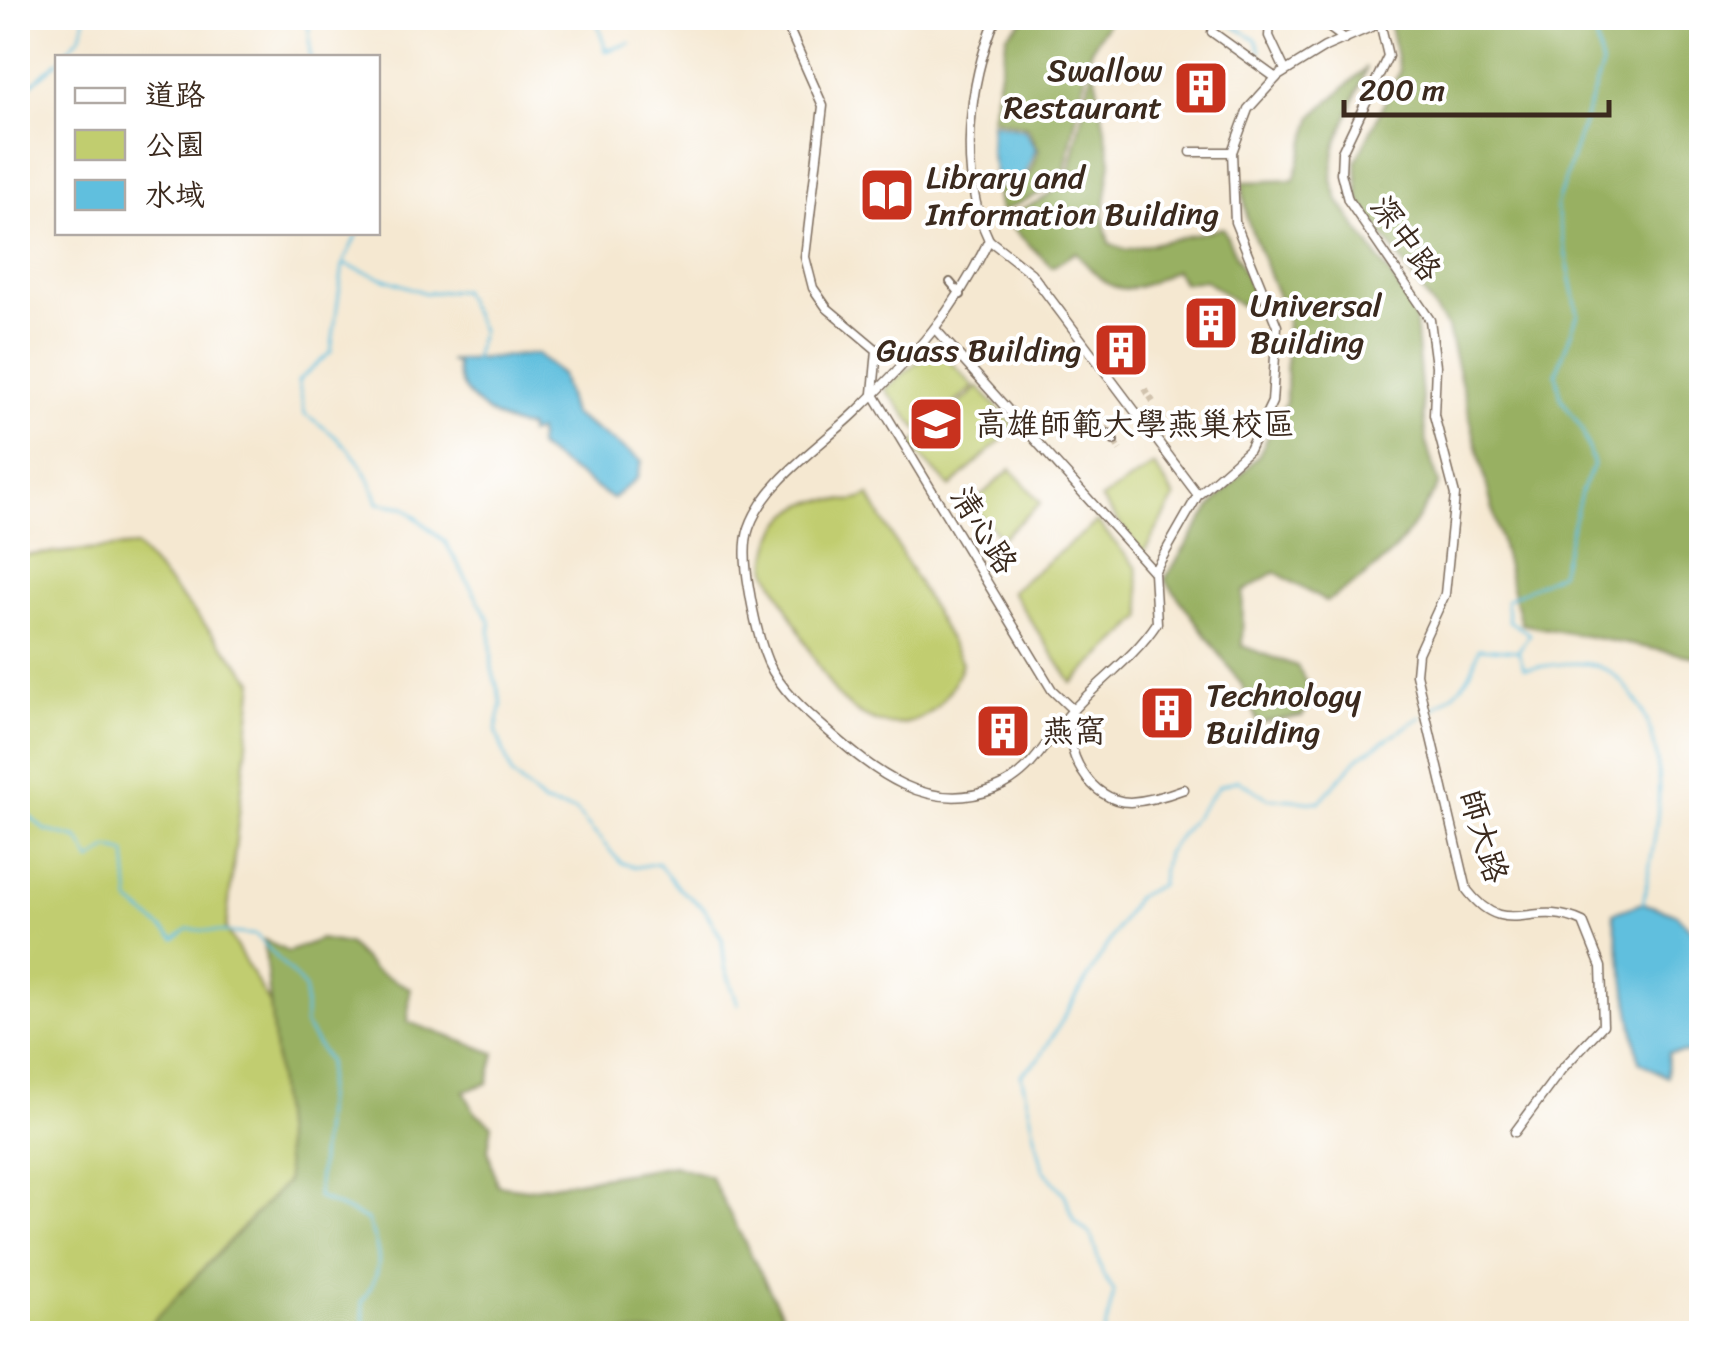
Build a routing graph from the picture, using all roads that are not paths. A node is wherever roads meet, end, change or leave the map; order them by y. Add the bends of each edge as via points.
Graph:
1 (784, 18) edge
2 (996, 18) edge
3 (1277, 18) edge
4 (1316, 18) edge
5 (1378, 22) edge
6 (1212, 32) dead end
7 (1345, 39) junction
8 (1285, 70) junction
9 (1276, 78) junction
10 (1191, 152) dead end
11 (1232, 152) junction
12 (989, 240) junction
13 (950, 282) dead end
14 (962, 296) junction
15 (936, 330) junction
16 (873, 393) junction
17 (1109, 434) dead end
18 (1114, 442) dead end
19 (1198, 495) junction
20 (1455, 495) joint
21 (1154, 572) junction
22 (1073, 710) junction
23 (1184, 790) dead end
24 (1514, 1132) dead end

1 - 16 street, 清心路 via 823,106 805,256 813,288 827,308 877,350
2 - 12 street via 980,56 971,141
3 - 8 street via 1268,36
4 - 7 street
5 - 7 street
5 - 20 street, 深中路 via 1388,56 1342,152 1341,174 1348,200 1430,320 1434,415
6 - 9 street
7 - 8 street
8 - 9 street
9 - 11 street via 1248,109
10 - 11 street
11 - 19 street via 1236,222 1278,326 1272,402 1249,450
12 - 14 street
12 - 19 street via 1031,273
13 - 14 street
14 - 15 street
15 - 16 street
15 - 21 street
16 - 22 street, 清心路 via 1052,690
16 - 22 street via 772,492 748,528 746,570 769,665 799,706 878,775 922,793 961,797 1024,774
17 - 18 street
19 - 21 street
20 - 24 street, 師大路 via 1445,594 1418,653 1416,674 1468,890 1492,914 1561,912 1582,922 1601,968 1603,1025
21 - 22 street via 1156,623
22 - 23 street via 1068,725 1074,761 1106,796 1128,802

